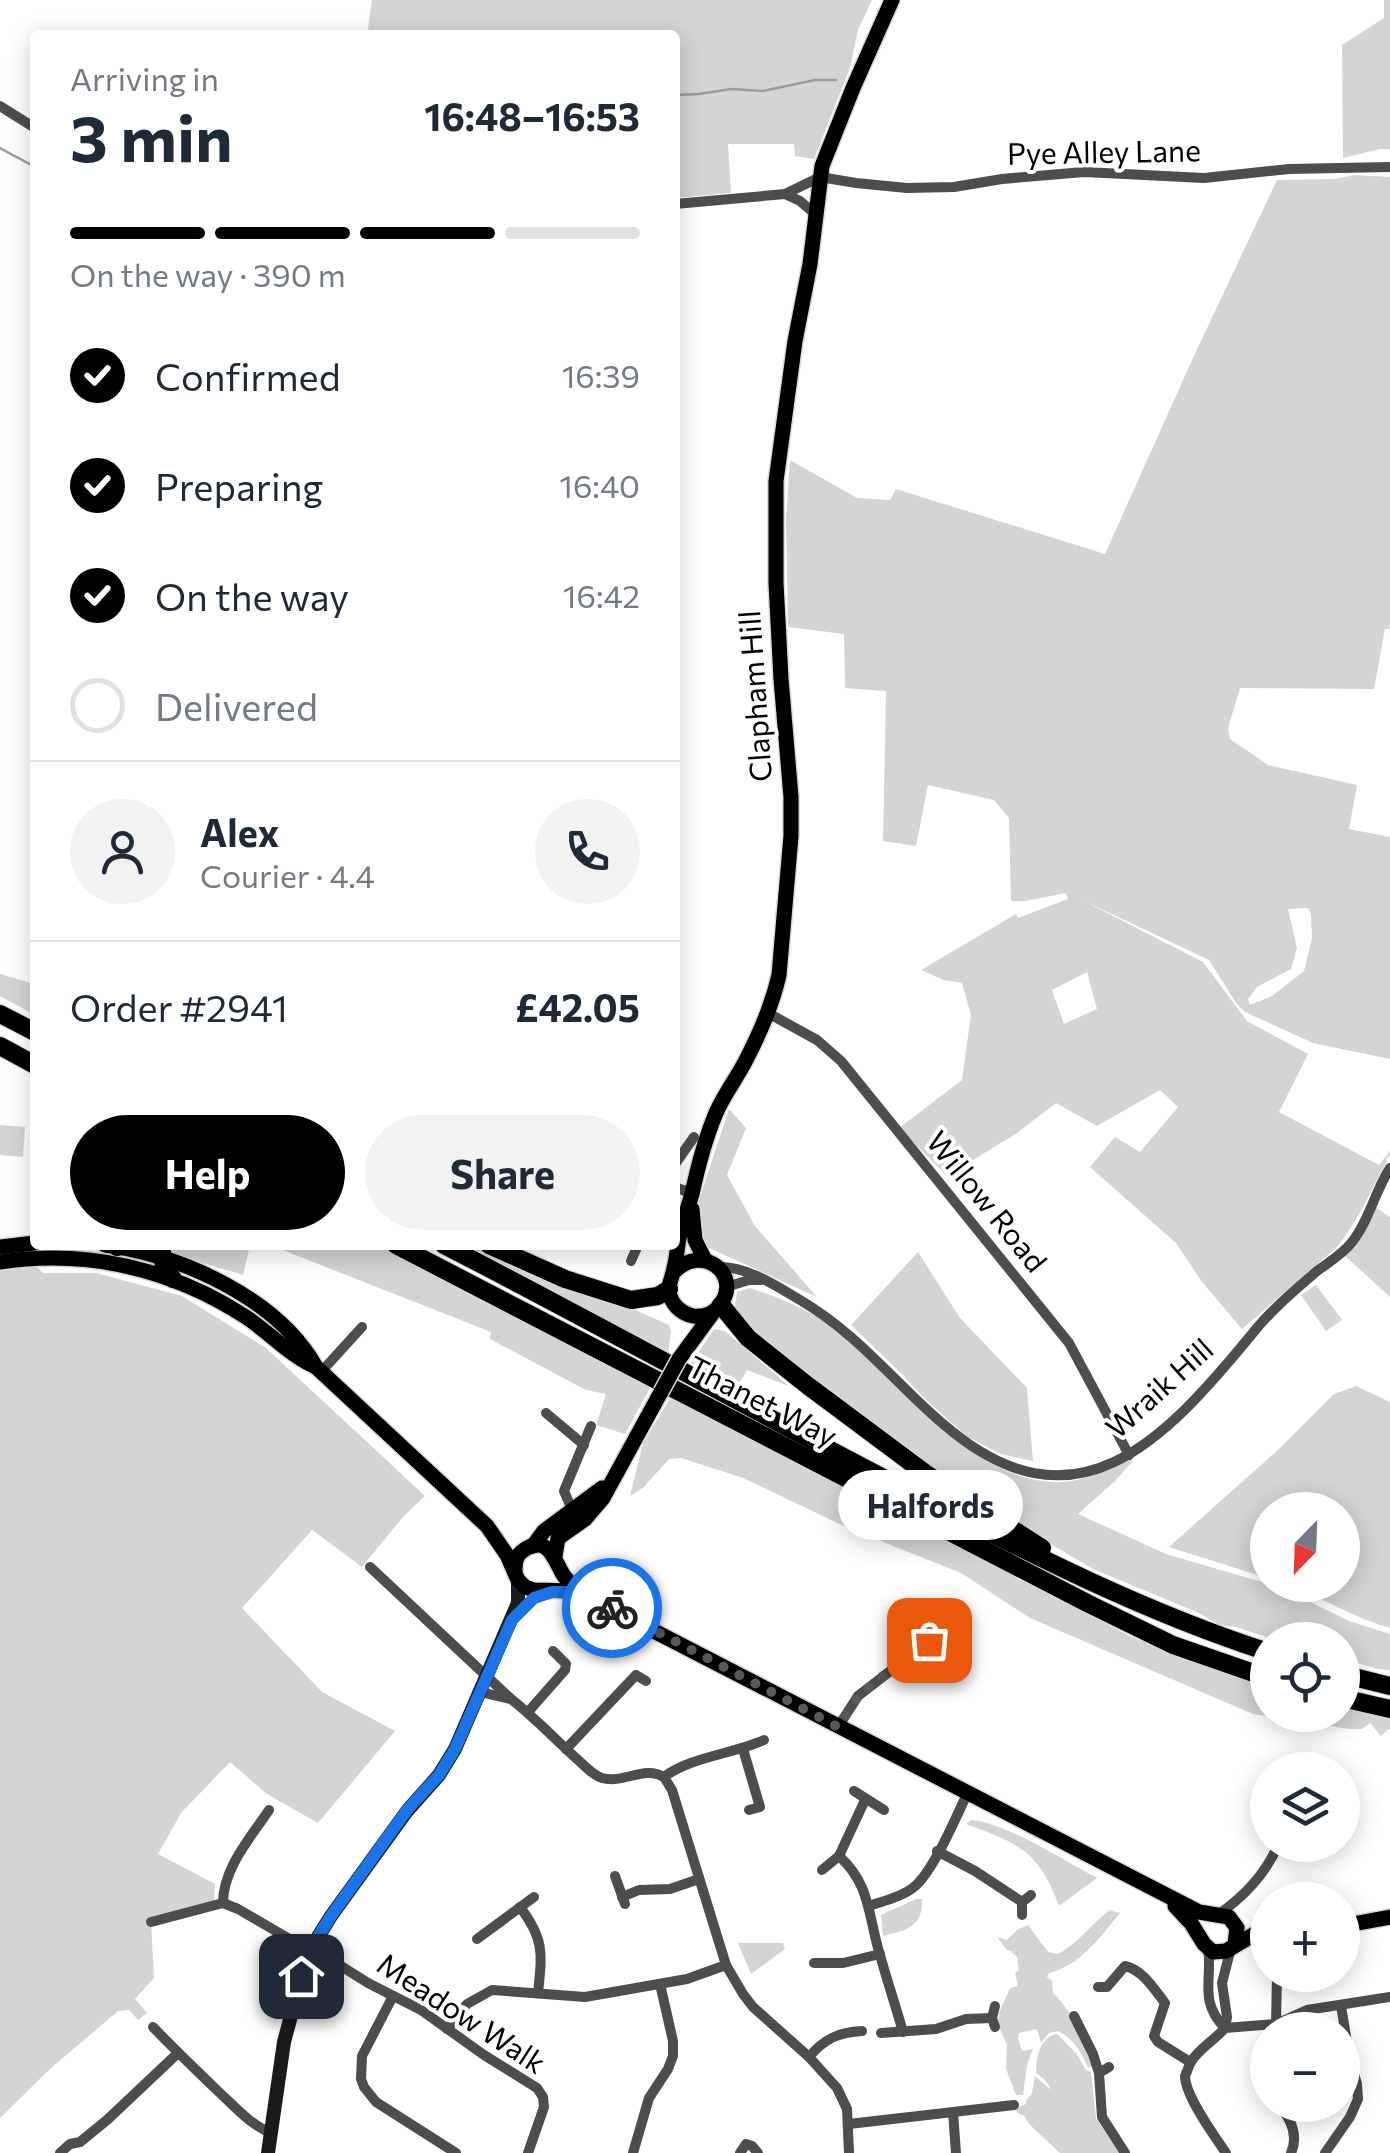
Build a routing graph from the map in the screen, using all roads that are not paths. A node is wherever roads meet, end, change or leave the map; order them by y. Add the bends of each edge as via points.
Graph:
1 (892, 0) edge
2 (0, 106) edge
3 (30, 125) edge
4 (1390, 167) edge
5 (820, 177) junction
6 (786, 194) junction
7 (680, 204) edge
8 (814, 214) junction
9 (768, 1013) junction
10 (0, 1014) edge
11 (30, 1029) edge
12 (0, 1034) edge
13 (0, 1046) edge
14 (30, 1050) edge
15 (30, 1062) edge
16 (694, 1137) dead end
17 (680, 1157) edge
18 (1390, 1168) edge
19 (680, 1189) edge
20 (692, 1192) junction
21 (680, 1234) edge
22 (30, 1244) edge
23 (0, 1247) edge
24 (406, 1250) edge
25 (454, 1250) edge
26 (500, 1250) edge
27 (677, 1250) edge
28 (161, 1252) edge
29 (0, 1262) edge
30 (711, 1263) junction
31 (173, 1280) junction
32 (671, 1280) junction
33 (762, 1280) junction
34 (721, 1301) junction
35 (682, 1312) junction
36 (362, 1327) dead end
37 (678, 1359) junction
38 (319, 1369) junction
39 (546, 1413) dead end
40 (590, 1426) dead end
41 (584, 1445) junction
42 (1129, 1455) junction
43 (616, 1475) junction
44 (573, 1512) junction
45 (487, 1526) junction
46 (531, 1546) junction
47 (557, 1561) junction
48 (370, 1567) dead end
49 (516, 1576) junction
50 (1100, 1586) junction
51 (540, 1590) junction
52 (566, 1590) junction
53 (590, 1598) junction
54 (525, 1604) junction
55 (512, 1620) junction
56 (929, 1640) dead end
57 (1250, 1646) edge
58 (553, 1651) dead end
59 (1250, 1672) edge
60 (488, 1677) junction
61 (1360, 1678) edge
62 (646, 1681) dead end
63 (1390, 1686) edge
64 (480, 1692) junction
65 (511, 1699) junction
66 (1360, 1702) edge
67 (1390, 1710) edge
68 (528, 1712) junction
69 (838, 1727) junction
70 (764, 1740) dead end
71 (566, 1749) junction
72 (743, 1749) junction
73 (664, 1777) junction
74 (854, 1791) dead end
75 (967, 1794) junction
76 (865, 1800) junction
77 (269, 1810) dead end
78 (749, 1810) dead end
79 (884, 1810) dead end
80 (938, 1851) junction
81 (839, 1856) junction
82 (1270, 1862) edge
83 (822, 1870) dead end
84 (615, 1876) dead end
85 (699, 1878) junction
86 (1148, 1886) junction
87 (534, 1897) dead end
88 (223, 1903) junction
89 (869, 1906) junction
90 (520, 1907) junction
91 (1022, 1916) dead end
92 (1390, 1917) edge
93 (1224, 1919) junction
94 (1250, 1920) edge
95 (151, 1922) dead end
96 (1360, 1923) edge
97 (1250, 1936) edge
98 (477, 1938) dead end
99 (1204, 1944) junction
100 (1233, 1946) junction
101 (310, 1950) junction
102 (880, 1954) junction
103 (814, 1964) dead end
104 (726, 1965) junction
105 (341, 1966) dead end
106 (660, 1984) junction
107 (1098, 1987) dead end
108 (538, 1993) junction
109 (393, 1996) junction
110 (1390, 1997) edge
111 (1341, 2006) junction
112 (1303, 2012) edge
113 (1074, 2016) dead end
114 (994, 2017) dead end
115 (153, 2026) dead end
116 (1250, 2026) edge
117 (1224, 2028) junction
118 (448, 2029) junction
119 (862, 2031) dead end
120 (903, 2032) junction
121 (842, 2033) junction
122 (881, 2033) dead end
123 (847, 2048) dead end
124 (178, 2054) junction
125 (810, 2057) junction
126 (1190, 2062) junction
127 (1014, 2105) dead end
128 (953, 2112) junction
129 (1292, 2122) edge
130 (849, 2124) junction
131 (271, 2132) junction
132 (1223, 2152) edge
133 (60, 2153) edge
134 (268, 2153) edge
135 (456, 2153) edge
136 (528, 2153) edge
137 (635, 2153) edge
138 (740, 2153) edge
139 (758, 2153) edge
140 (849, 2153) edge
141 (956, 2153) edge
142 (1125, 2153) edge
143 (1291, 2153) edge
144 (1325, 2153) edge

1 - 5 main road, Clapham Hill
2 - 3 street
4 - 5 street, Pye Alley Lane via 1204,178 1084,172 954,187
5 - 6 street
5 - 8 main road, Clapham Hill
6 - 7 street
6 - 8 street
8 - 9 main road, Clapham Hill via 776,481 791,836 779,975
9 - 20 main road, Clapham Hill via 717,1109
9 - 42 street, Willow Road via 840,1061 1068,1343
10 - 11 highway
12 - 14 highway
13 - 15 highway
16 - 17 street
18 - 42 street, Wraik Hill via 1351,1244 1266,1317 1192,1402
19 - 20 street
20 - 21 main road, Clapham Hill
20 - 30 main road, Clapham Hill via 695,1240
22 - 23 main road
24 - 59 highway, Thanet Way via 1087,1603
25 - 50 highway, Thanet Way
26 - 32 highway via 632,1300 658,1296
27 - 32 main road, Clapham Hill
28 - 31 highway
28 - 38 main road via 263,1309
29 - 31 main road via 82,1258
30 - 32 main road via 688,1261
30 - 33 street, Wraik Hill
30 - 34 main road via 725,1279
31 - 38 main road via 232,1308
32 - 35 main road
33 - 34 street via 749,1280
33 - 42 street, Wraik Hill via 835,1322 941,1422 1000,1462 1031,1473 1073,1475
34 - 35 main road via 699,1316
34 - 37 main road
34 - 50 highway via 748,1338 807,1385
35 - 37 main road via 686,1330
36 - 38 street
37 - 43 main road, bridge
38 - 45 main road
39 - 41 street
40 - 41 street
41 - 44 street via 564,1492
43 - 44 main road
43 - 47 main road via 593,1511 558,1538
44 - 46 main road
45 - 46 main road
45 - 49 main road
46 - 47 main road via 544,1547
46 - 49 main road via 519,1554
47 - 51 main road via 553,1584
47 - 53 main road
48 - 60 street
49 - 51 main road
49 - 55 main road
50 - 57 highway, Thanet Way
51 - 52 main road
51 - 54 main road
52 - 53 main road
52 - 54 main road
53 - 69 main road
54 - 55 main road
55 - 60 main road
56 - 69 street via 858,1696
58 - 68 street via 565,1670
60 - 64 main road
60 - 65 street
61 - 63 highway
62 - 71 street via 636,1675
64 - 65 street
64 - 101 main road via 439,1775
65 - 68 street
66 - 67 highway
68 - 71 street
69 - 75 main road
70 - 72 street
71 - 73 street via 599,1778 652,1772
72 - 73 street
72 - 78 street via 760,1806
73 - 85 street
74 - 76 street
75 - 80 street
75 - 86 main road
76 - 79 street
76 - 81 street
77 - 88 street via 226,1880
80 - 89 street via 916,1886
80 - 91 street via 1026,1898
81 - 83 street
81 - 89 street via 858,1876
82 - 93 street
84 - 85 street via 624,1901 639,1890 670,1889
85 - 104 street
86 - 93 main road
86 - 99 main road via 1181,1911
87 - 90 street
88 - 95 street
88 - 101 street
89 - 102 street
90 - 98 street
90 - 108 street via 542,1947
92 - 96 main road
93 - 94 main road
93 - 99 main road via 1204,1923
93 - 100 main road via 1238,1934
97 - 100 main road
99 - 100 main road via 1220,1952
99 - 117 street via 1209,1997
100 - 117 street via 1222,1983
101 - 131 main road via 284,2042
102 - 103 street
102 - 120 street
104 - 106 street
104 - 125 street via 753,2007
105 - 109 street, Meadow Walk
106 - 108 street via 586,1997
106 - 137 street via 672,2056 650,2098
107 - 126 street via 1131,1966 1165,2002 1154,2036
108 - 118 street via 482,1994
109 - 118 street, Meadow Walk
109 - 135 street via 362,2056 364,2087 376,2102
110 - 111 street
111 - 112 street
111 - 144 street via 1358,2099
113 - 142 street via 1104,2070 1102,2116
114 - 120 street
115 - 124 street
116 - 117 street
117 - 126 street
118 - 136 street, Meadow Walk via 543,2096
119 - 121 street
120 - 122 street
121 - 123 street
121 - 125 street
124 - 131 street
124 - 133 street via 108,2120
125 - 130 street via 837,2088
126 - 132 street via 1185,2076 1192,2100
127 - 128 street
128 - 130 street
128 - 141 street
129 - 143 street
130 - 140 street
131 - 134 main road
138 - 139 street via 746,2144

